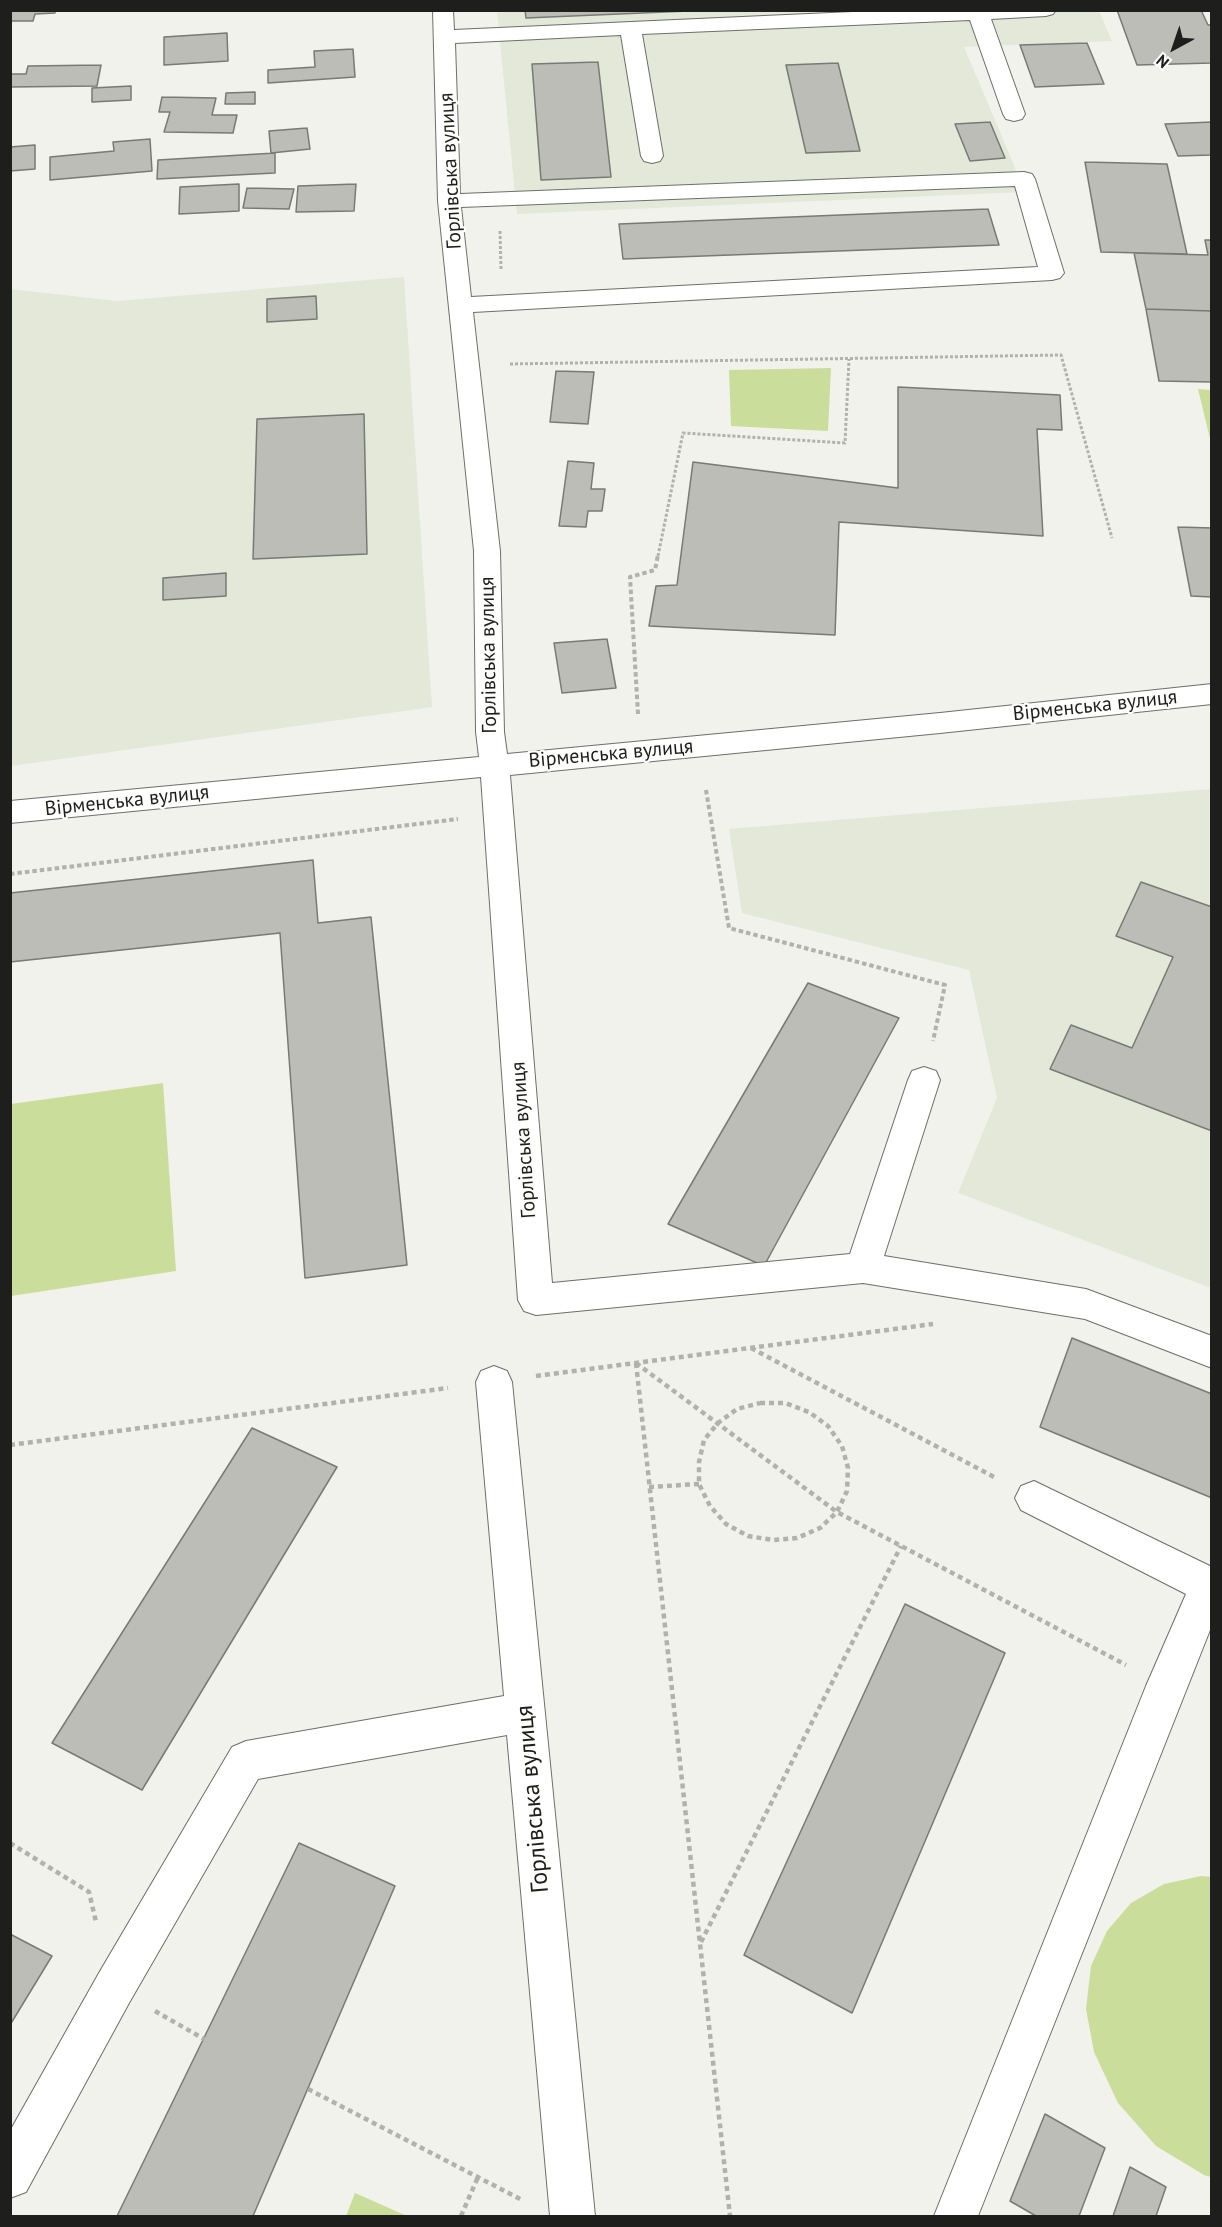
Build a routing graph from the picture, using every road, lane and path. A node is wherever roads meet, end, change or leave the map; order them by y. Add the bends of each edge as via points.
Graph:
1 (442, 10) edge
2 (1046, 10) edge
3 (979, 15) junction
4 (631, 30) junction
5 (445, 37) junction
6 (1014, 114) dead end
7 (652, 156) dead end
8 (488, 200) junction
9 (449, 201) junction
10 (503, 303) junction
11 (462, 305) junction
12 (849, 358) junction
13 (510, 364) dead end
14 (1112, 538) dead end
15 (1212, 694) edge
16 (638, 717) dead end
17 (492, 765) junction
18 (706, 790) dead end
19 (10, 812) edge
20 (500, 814) junction
21 (10, 874) edge
22 (924, 1080) joint
23 (863, 1268) junction
24 (935, 1323) dead end
25 (750, 1348) junction
26 (1212, 1352) edge
27 (636, 1363) junction
28 (494, 1382) junction
29 (718, 1423) junction
30 (10, 1445) edge
31 (699, 1485) junction
32 (649, 1487) junction
33 (1034, 1498) joint
34 (837, 1512) junction
35 (901, 1546) junction
36 (1210, 1587) edge
37 (1166, 1686) junction
38 (525, 1712) junction
39 (700, 1943) junction
40 (308, 2089) dead end
41 (10, 2176) edge
42 (478, 2177) junction
43 (526, 2202) dead end
44 (461, 2217) edge
45 (573, 2217) edge
46 (730, 2217) edge
47 (956, 2217) edge

1 - 5 street, Горлівська вулиця
2 - 3 street
3 - 4 street
3 - 6 street
4 - 5 street
4 - 7 street
5 - 9 street, Горлівська вулиця
8 - 9 street
8 - 10 path via 499,227
8 - 10 street via 1024,179 1052,273
9 - 11 street, Горлівська вулиця
10 - 11 street
11 - 17 street, Горлівська вулиця via 487,551
12 - 13 path
12 - 14 path via 1061,356
12 - 16 path via 845,443 682,433 655,570 630,577
15 - 17 street, Вірменська вулиця
17 - 19 street, Вірменська вулиця
17 - 20 street, Горлівська вулиця
18 - 22 path via 729,928 945,985
20 - 21 path
20 - 23 street, Горлівська вулиця via 536,1300
22 - 23 street
23 - 26 street via 1086,1304
24 - 25 path
25 - 27 path
25 - 33 path
27 - 28 path
27 - 29 path
27 - 32 path
28 - 30 path
28 - 38 street, Горлівська вулиця
29 - 31 path via 704,1440
29 - 34 path
29 - 34 path via 737,1409 760,1403 785,1403 828,1426 842,1446 848,1468 847,1491
31 - 32 path
31 - 34 path via 726,1524 748,1536 797,1538 820,1528
32 - 39 path
33 - 36 street
34 - 35 path
35 - 37 path
35 - 39 path
36 - 37 street
37 - 47 street
38 - 41 street via 246,1761
38 - 45 street, Горлівська вулиця
39 - 46 path
40 - 42 path
42 - 43 path
42 - 44 path

